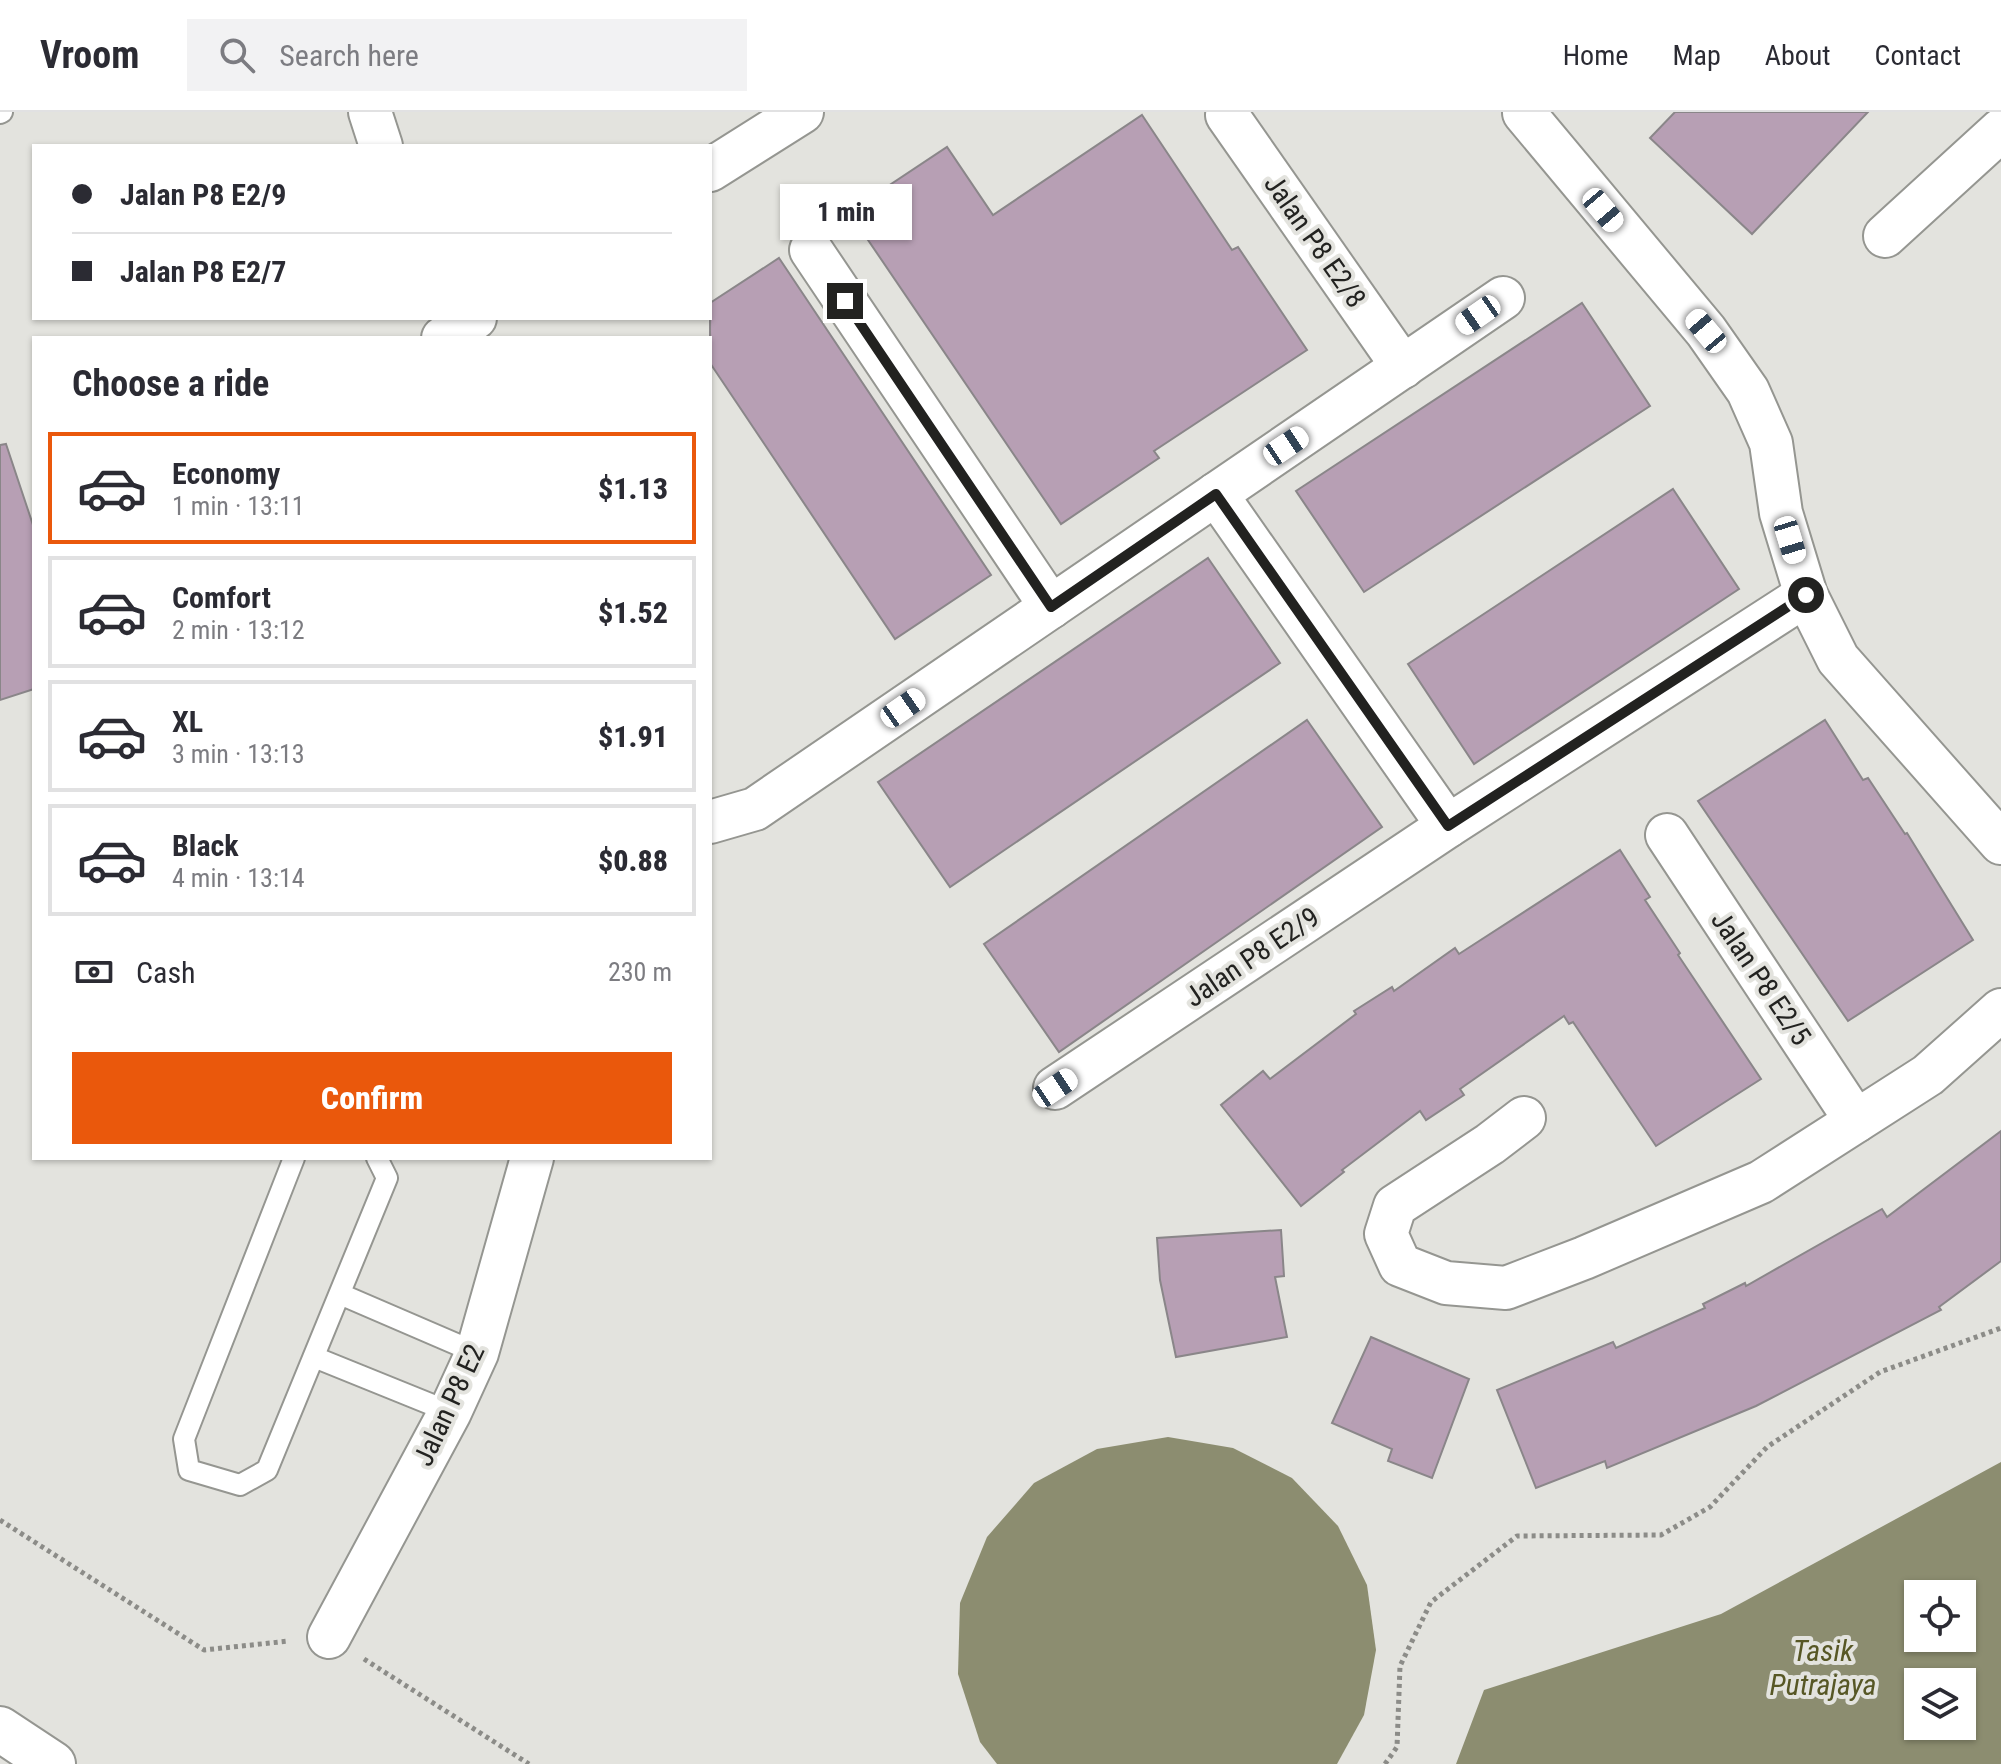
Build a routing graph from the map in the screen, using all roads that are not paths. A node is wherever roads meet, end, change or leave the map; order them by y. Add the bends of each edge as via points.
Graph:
1 (370, 112) edge
2 (802, 112) edge
3 (1523, 112) edge
4 (1227, 115) dead end
5 (2001, 130) edge
6 (380, 144) edge
7 (712, 169) edge
8 (1885, 236) dead end
9 (811, 250) dead end
10 (1503, 298) dead end
11 (472, 320) edge
12 (445, 336) edge
13 (1403, 367) junction
14 (1216, 494) junction
15 (1806, 595) junction
16 (1051, 607) junction
17 (712, 821) edge
18 (1448, 826) junction
19 (1667, 835) dead end
20 (2001, 843) edge
21 (2001, 1010) edge
22 (1055, 1088) dead end
23 (1524, 1118) dead end
24 (1856, 1121) junction
25 (293, 1160) edge
26 (378, 1160) edge
27 (531, 1160) edge
28 (340, 1294) junction
29 (477, 1353) junction
30 (314, 1357) junction
31 (450, 1412) junction
32 (329, 1637) road end
33 (0, 1729) edge
34 (53, 1764) edge

1 - 6 street
2 - 7 street
3 - 15 street via 1706,331 1748,391 1771,443 1781,513
4 - 13 street, Jalan P8 E2/8
5 - 8 street
9 - 16 street
10 - 13 street
11 - 12 street
13 - 14 street
14 - 16 street
14 - 18 street
15 - 18 street, Jalan P8 E2/9
15 - 20 street via 1838,659
16 - 17 street via 755,809
18 - 22 street, Jalan P8 E2/9
19 - 24 street, Jalan P8 E2/5
21 - 24 street via 1928,1075
23 - 24 street via 1395,1206 1386,1234 1400,1265 1446,1283 1506,1288 1761,1182
25 - 30 lane via 184,1439 189,1470 240,1485 267,1470
26 - 28 lane via 387,1178
27 - 29 street, Jalan P8 E2
28 - 29 lane
28 - 30 lane
29 - 31 street, Jalan P8 E2
30 - 31 lane
31 - 32 street, Jalan P8 E2
33 - 34 main road

